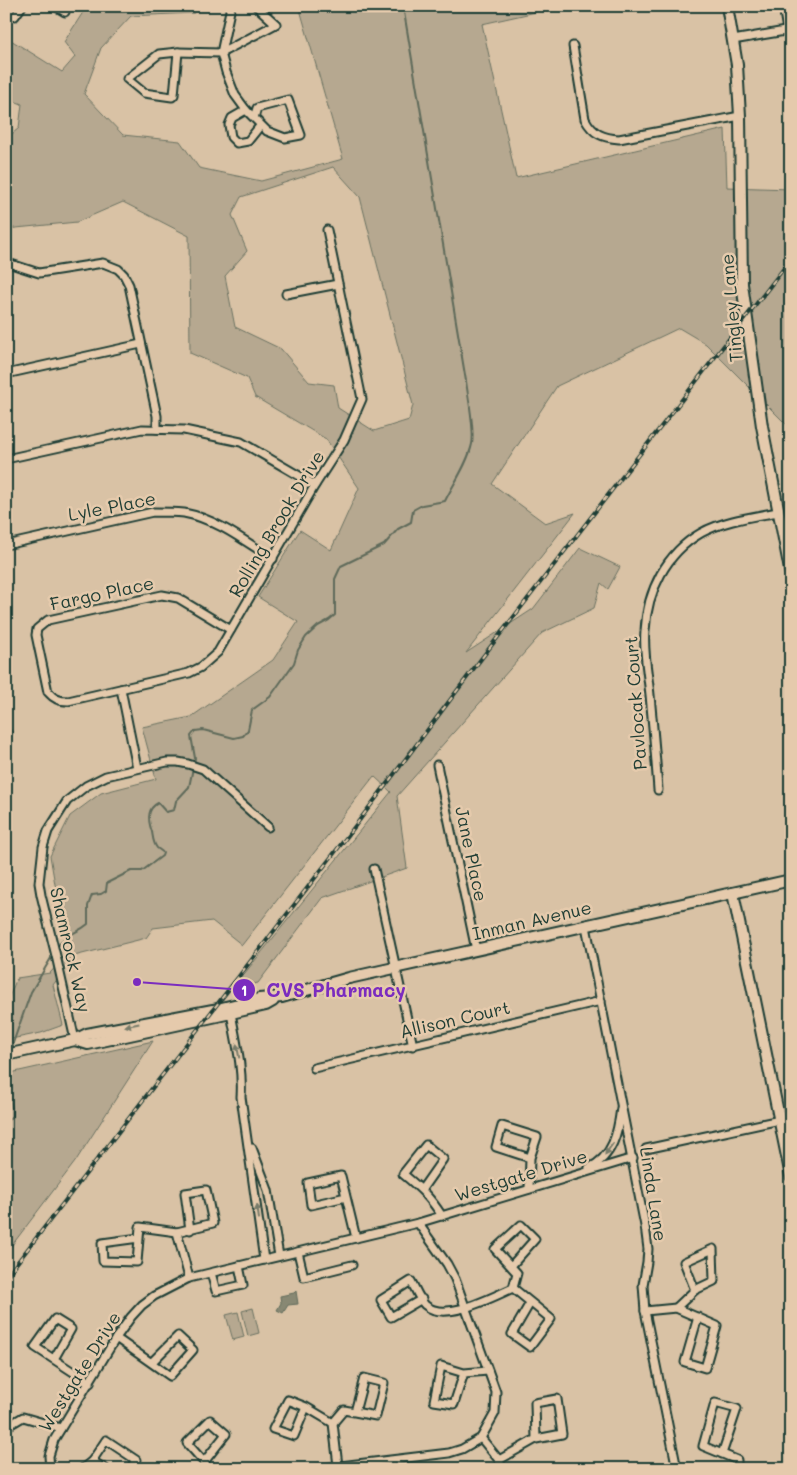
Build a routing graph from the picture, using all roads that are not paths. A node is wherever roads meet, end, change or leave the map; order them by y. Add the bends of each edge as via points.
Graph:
1 (22, 6) edge
2 (55, 6) edge
3 (231, 6) edge
4 (256, 6) edge
5 (727, 6) edge
6 (783, 6) edge
7 (65, 12) dead end
8 (15, 16) dead end
9 (789, 30) edge
10 (733, 40) junction
11 (573, 46) dead end
12 (178, 52) junction
13 (221, 53) junction
14 (246, 110) junction
15 (740, 116) junction
16 (254, 118) junction
17 (260, 126) junction
18 (327, 230) dead end
19 (12, 264) dead end
20 (338, 284) junction
21 (286, 294) dead end
22 (141, 344) junction
23 (6, 374) edge
24 (157, 429) junction
25 (6, 459) edge
26 (315, 485) junction
27 (778, 512) junction
28 (6, 545) edge
29 (273, 559) junction
30 (791, 575) edge
31 (231, 630) junction
32 (121, 689) junction
33 (48, 692) joint
34 (437, 764) dead end
35 (138, 768) junction
36 (658, 790) dead end
37 (268, 827) dead end
38 (374, 869) dead end
39 (791, 880) edge
40 (732, 893) junction
41 (586, 926) junction
42 (476, 950) junction
43 (396, 968) junction
44 (282, 997) junction
45 (601, 1001) junction
46 (231, 1013) junction
47 (75, 1040) junction
48 (413, 1046) junction
49 (7, 1054) edge
50 (314, 1068) dead end
51 (622, 1103) junction
52 (784, 1122) edge
53 (248, 1141) junction
54 (646, 1149) dead end
55 (530, 1158) junction
56 (633, 1158) junction
57 (791, 1176) edge
58 (566, 1177) junction
59 (422, 1189) junction
60 (528, 1189) junction
61 (346, 1197) junction
62 (442, 1216) junction
63 (418, 1223) junction
64 (190, 1230) junction
65 (177, 1232) junction
66 (139, 1238) junction
67 (356, 1238) junction
68 (298, 1252) junction
69 (279, 1256) junction
70 (264, 1260) junction
71 (352, 1265) dead end
72 (240, 1266) junction
73 (511, 1266) junction
74 (211, 1273) junction
75 (189, 1278) junction
76 (513, 1288) junction
77 (695, 1290) junction
78 (422, 1299) junction
79 (530, 1303) junction
80 (676, 1308) junction
81 (465, 1309) junction
82 (645, 1311) junction
83 (698, 1317) junction
84 (116, 1338) junction
85 (54, 1360) junction
86 (152, 1362) junction
87 (488, 1370) junction
88 (464, 1373) junction
89 (90, 1383) junction
90 (306, 1407) junction
91 (356, 1412) junction
92 (333, 1423) junction
93 (61, 1428) junction
94 (7, 1429) edge
95 (481, 1438) junction
96 (536, 1439) junction
97 (722, 1454) junction
98 (499, 1460) junction
99 (92, 1461) junction
100 (206, 1465) edge
101 (338, 1466) junction
102 (365, 1466) edge
103 (50, 1469) edge
104 (82, 1469) edge
105 (106, 1469) edge
106 (130, 1469) edge
107 (315, 1469) edge
108 (502, 1469) edge
109 (677, 1469) edge
110 (737, 1469) edge

1 - 8 street
2 - 7 street
3 - 13 street
4 - 13 street via 276,24
5 - 10 main road, Tingley Lane
6 - 9 street
9 - 10 street
10 - 15 main road, Tingley Lane
11 - 15 street via 586,119 590,128 607,138 619,139
12 - 12 street via 160,54 127,79 144,93 172,97
12 - 13 street
13 - 14 street via 226,72
14 - 16 street
14 - 17 street via 232,118 229,125 231,137 237,143 248,140
15 - 27 main road, Tingley Lane via 742,284
16 - 17 street
16 - 17 street via 257,108 288,100 301,135 286,138
18 - 20 street, Rolling Brook Drive
19 - 22 street via 39,273 103,263 118,269 129,285
20 - 21 street
20 - 26 street, Rolling Brook Drive via 362,399 344,440
22 - 23 street
22 - 24 street
24 - 25 street
24 - 26 street via 184,430 241,442
26 - 29 street, Rolling Brook Drive
27 - 30 main road, Tingley Lane
27 - 36 street, Pavlocak Court via 718,525 687,542 664,567 652,592 644,632
28 - 29 street, Lyle Place via 153,512 169,512 207,520
29 - 31 street, Rolling Brook Drive
31 - 32 street, Rolling Brook Drive via 218,652 189,673
31 - 33 street, Fargo Place via 178,598 162,595 48,620 37,629 36,636
32 - 33 street, Rolling Brook Drive via 68,701 53,698
32 - 35 street
34 - 42 street, Jane Place
35 - 37 street, Shamrock Way via 167,762 198,767
35 - 47 street, Shamrock Way via 106,776 86,786 68,801 48,831 43,847 40,895
38 - 43 street
39 - 40 main road, Inman Avenue
40 - 41 main road, Inman Avenue
40 - 52 main road
41 - 42 main road, Inman Avenue
41 - 45 street, Linda Lane
42 - 43 main road, Inman Avenue
43 - 44 main road, Inman Avenue
43 - 48 street
44 - 46 main road, Inman Avenue via 266,1005
44 -> 47 main road, Inman Avenue via 86,1034
45 - 48 street, Allison Court
45 - 51 street, Linda Lane
46 - 47 main road, Inman Avenue via 88,1044
53 -> 46 street via 241,1097 240,1060
47 - 49 main road, Inman Avenue
48 - 50 street, Allison Court
51 - 56 street, Linda Lane
51 -> 58 street via 618,1130 607,1152 592,1167
52 - 54 street
52 - 57 main road
53 - 69 street via 268,1190
70 -> 53 street
55 - 55 street via 537,1137 502,1126 496,1146
55 - 60 street
56 - 58 street, Westgate Drive
56 - 82 street, Linda Lane via 648,1249 643,1286
58 - 60 street, Westgate Drive
59 - 59 street via 403,1174 426,1146 443,1159
59 - 62 street
60 - 62 street, Westgate Drive
61 - 61 street via 341,1176 308,1183 312,1205
61 - 67 street
62 - 63 street, Westgate Drive
63 - 67 street, Westgate Drive
63 - 81 street via 449,1268
64 - 64 street via 213,1223 206,1190 185,1193
64 - 65 street
65 - 66 street via 140,1227
65 - 75 street
66 - 66 street via 137,1262 103,1261 102,1243
67 - 68 street, Westgate Drive
68 - 69 street, Westgate Drive
68 - 71 street via 304,1277
69 - 70 street, Westgate Drive
70 - 72 street, Westgate Drive
72 - 74 street, Westgate Drive
72 - 74 street via 243,1285 216,1291
73 - 73 street via 494,1249 521,1225 535,1239
73 - 76 street via 518,1273
74 - 75 street, Westgate Drive
75 - 84 street, Westgate Drive via 142,1305
76 - 79 street
76 - 81 street
77 - 77 street via 684,1262 713,1249 714,1281
77 - 80 street
78 - 78 street via 411,1282 381,1300 391,1317
78 - 81 street via 425,1305 437,1311
79 - 79 street via 551,1319 530,1347 512,1334
80 - 82 street
80 - 83 street
81 - 87 street
82 - 109 street, Linda Lane
83 - 83 street via 717,1326 705,1368 685,1362
84 - 86 street
84 - 89 street, Westgate Drive
85 - 85 street via 35,1347 55,1319 71,1329
85 - 89 street
86 - 86 street via 170,1376 193,1350 178,1336
87 - 88 street
87 - 95 street via 495,1387 496,1406
88 - 88 street via 440,1366 434,1401 454,1404
89 - 93 street, Westgate Drive
90 - 90 street via 294,1436 273,1429 288,1400
90 - 92 street
91 - 91 street via 376,1416 384,1383 364,1378
91 - 92 street via 344,1410
92 - 101 street
93 - 94 street via 24,1418
93 - 103 street, Westgate Drive via 49,1456
95 - 98 street
95 - 102 street via 449,1453
96 - 96 street via 562,1434 557,1399 535,1403
96 - 98 street
97 - 97 street via 703,1446 715,1403 737,1409
97 - 110 street via 736,1460
98 - 108 street
99 - 104 street
99 - 105 street
99 - 106 street via 106,1440 136,1460
100 - 100 street via 226,1434 210,1420 187,1443
101 - 102 street
101 - 107 street

